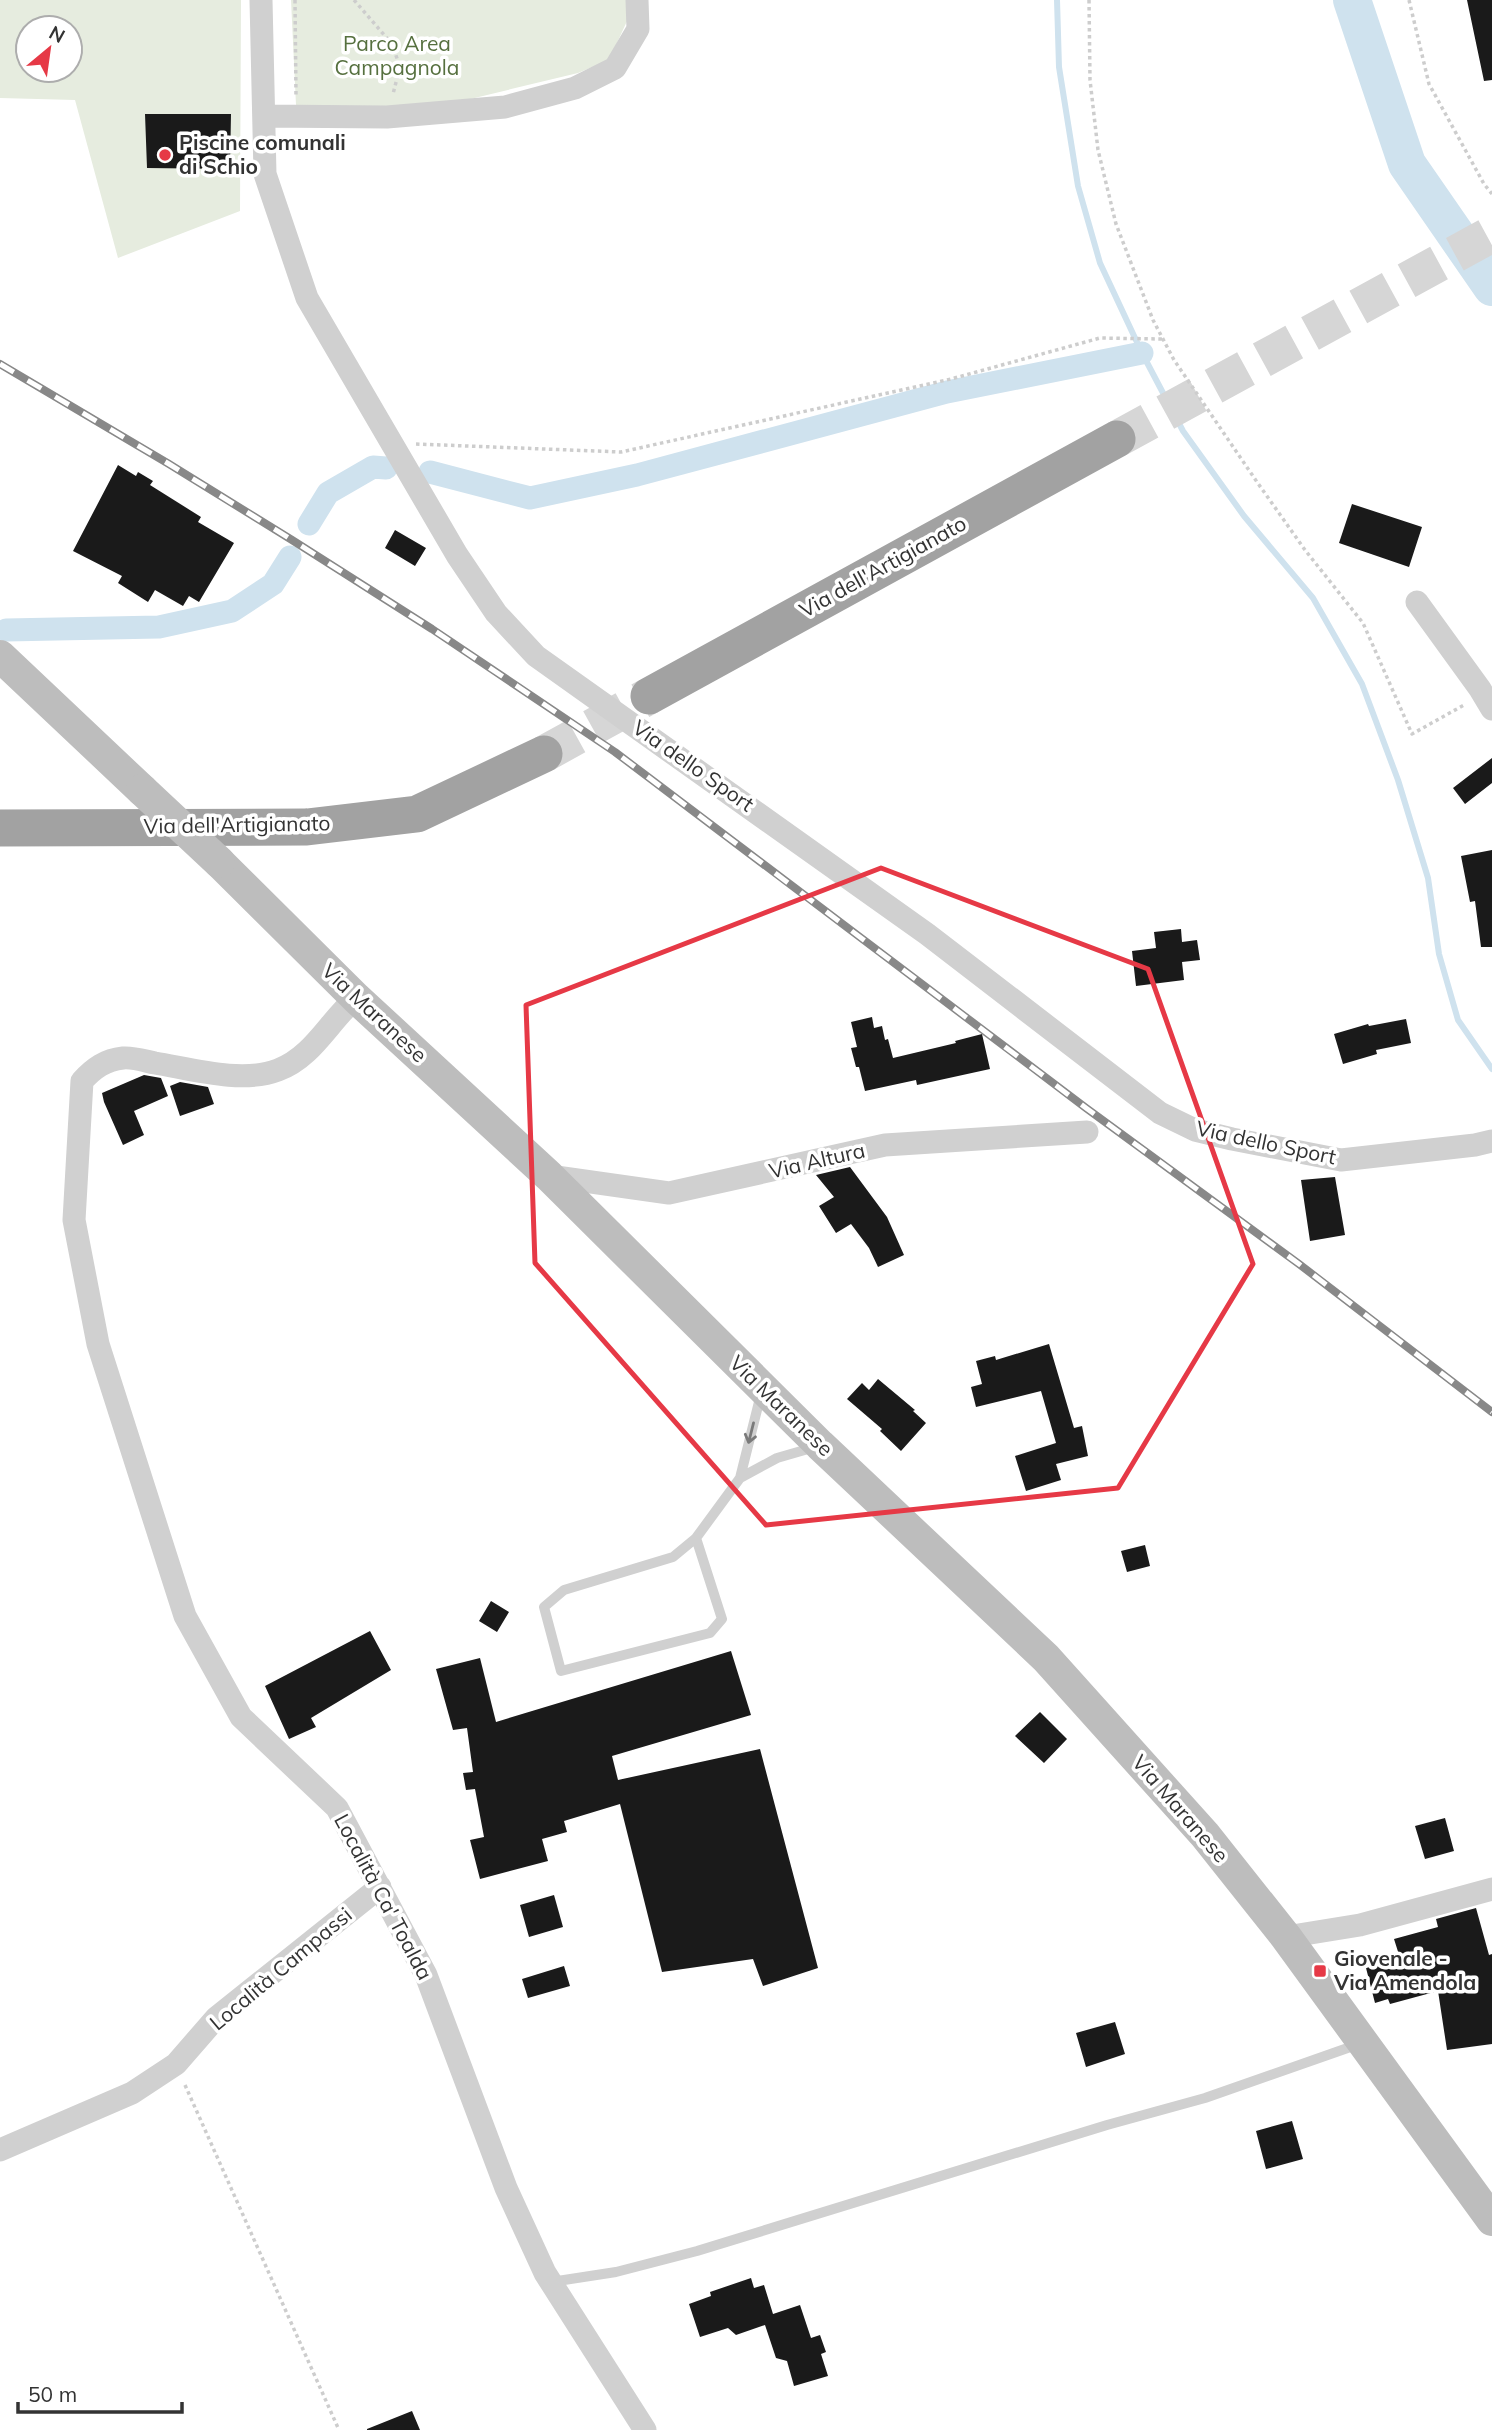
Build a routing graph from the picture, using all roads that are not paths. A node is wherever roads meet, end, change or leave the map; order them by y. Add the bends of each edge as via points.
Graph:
1 (261, 0) edge
2 (638, 0) edge
3 (264, 116) junction
4 (1117, 439) tunnel mouth
5 (1417, 602) dead end
6 (0, 656) edge
7 (649, 696) tunnel mouth
8 (1488, 702) edge
9 (544, 754) tunnel mouth
10 (0, 828) edge
11 (356, 998) junction
12 (1087, 1132) dead end
13 (1492, 1141) edge
14 (549, 1176) junction
15 (763, 1389) junction
16 (820, 1445) junction
17 (740, 1478) junction
18 (696, 1538) junction
19 (380, 1887) junction
20 (1492, 1889) edge
21 (1286, 1937) junction
22 (1362, 2043) junction
23 (0, 2150) edge
24 (1492, 2220) edge
25 (551, 2282) junction
26 (645, 2430) edge

1 - 3 street, Via dello Sport
2 - 3 street via 638,29 615,68 575,88 505,107 387,117
3 - 13 street, Via dello Sport via 265,174 307,298 457,555 496,613 536,656 927,933 1160,1113 1195,1130 1340,1160
4 - 7 highway, Via dell'Artigianato
5 - 8 street
6 - 11 main road, Via Maranese, bridge
9 - 10 highway, Via dell'Artigianato via 417,814 307,827
11 - 14 main road, Via Maranese
11 - 19 street, Località Ca' Toalda via 303,1058 277,1071 251,1076 211,1073 127,1057 93,1069 82,1081 74,1220 99,1344 186,1616 242,1717 337,1808
12 - 14 street, Via Altura via 885,1145 669,1193
14 - 15 main road, Via Maranese
15 - 16 main road, Via Maranese
15 -> 17 lane
16 - 17 lane via 777,1458
16 - 21 main road, Via Maranese via 1046,1658 1205,1835
17 - 18 lane
18 - 18 lane via 722,1619 710,1633 561,1671 544,1607 564,1590 673,1557
19 - 23 street, Località Campassi via 216,2018 176,2064 132,2093
19 - 25 street, Località Ca' Toalda via 426,1975 506,2188
20 - 21 street via 1360,1925
21 - 22 main road, Via Maranese
22 - 24 main road, Via Maranese
22 - 25 lane via 1205,2098 697,2251 616,2272
25 - 26 street, Località Ca' Toalda

